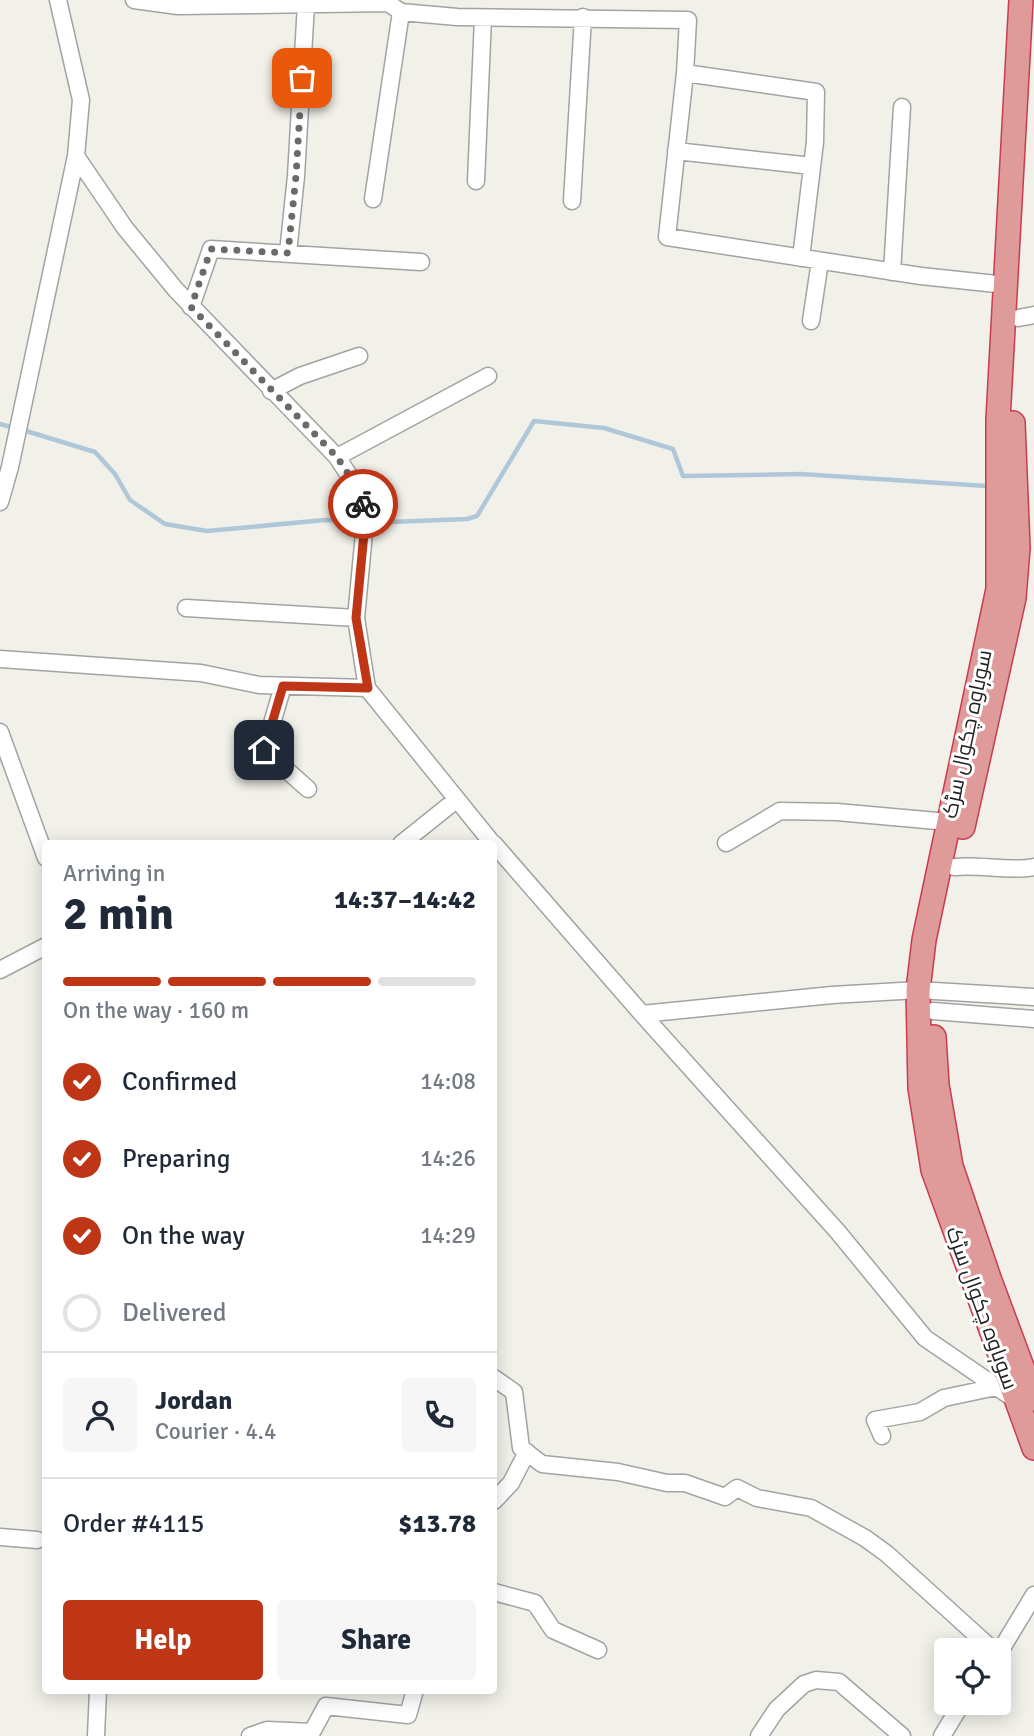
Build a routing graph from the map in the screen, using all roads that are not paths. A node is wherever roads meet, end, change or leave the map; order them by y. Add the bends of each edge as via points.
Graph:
1 (58, 0) edge
2 (134, 0) edge
3 (1021, 0) edge
4 (306, 4) junction
5 (392, 5) edge
6 (583, 17) junction
7 (483, 18) junction
8 (1034, 35) edge
9 (685, 73) junction
10 (902, 107) dead end
11 (676, 151) junction
12 (76, 156) junction
13 (812, 166) junction
14 (476, 181) dead end
15 (373, 199) dead end
16 (572, 201) dead end
17 (288, 253) junction
18 (801, 258) junction
19 (820, 261) junction
20 (421, 262) dead end
21 (892, 272) junction
22 (1006, 285) junction
23 (191, 307) junction
24 (1026, 316) edge
25 (811, 321) dead end
26 (359, 356) dead end
27 (488, 376) dead end
28 (271, 391) junction
29 (337, 457) junction
30 (0, 502) edge
31 (186, 608) dead end
32 (356, 618) junction
33 (0, 659) edge
34 (283, 686) junction
35 (368, 688) junction
36 (0, 732) edge
37 (308, 789) dead end
38 (456, 800) junction
39 (948, 822) junction
40 (406, 840) edge
41 (490, 840) edge
42 (726, 844) dead end
43 (42, 847) edge
44 (497, 849) edge
45 (954, 867) junction
46 (1034, 867) edge
47 (42, 948) edge
48 (0, 970) edge
49 (928, 997) junction
50 (1034, 997) edge
51 (642, 1014) junction
52 (1034, 1019) edge
53 (497, 1380) edge
54 (1015, 1395) edge
55 (882, 1436) dead end
56 (1034, 1448) edge
57 (527, 1452) junction
58 (497, 1498) edge
59 (0, 1537) edge
60 (37, 1540) dead end
61 (497, 1593) edge
62 (1034, 1595) edge
63 (982, 1638) edge
64 (1008, 1638) edge
65 (598, 1650) dead end
66 (98, 1694) edge
67 (414, 1694) edge
68 (955, 1715) edge
69 (96, 1736) edge
70 (250, 1736) edge
71 (760, 1736) edge
72 (902, 1736) edge
73 (942, 1736) edge

1 - 12 street via 81,100
2 - 4 street via 178,6
3 - 22 highway, سوہاوہ چکوال سڑک
4 - 5 street
4 - 17 street
5 - 7 street
5 - 15 street
6 - 7 street
6 - 9 street via 688,20
6 - 16 street
7 - 14 street
8 - 24 highway
9 - 11 street
9 - 13 street via 816,92
10 - 21 street
11 - 13 street
11 - 18 street via 667,237
12 - 23 street via 125,228
12 - 30 street
13 - 18 street
17 - 20 street
17 - 23 street via 211,249
18 - 19 street
19 - 21 street
19 - 25 street
21 - 22 street
22 - 39 highway, سوہاوہ چکوال سڑک via 998,420 998,590
23 - 28 street
24 - 45 highway via 1012,416 1018,506 1014,598
26 - 28 street
27 - 29 street
28 - 29 street
29 - 32 street via 358,489 366,512
31 - 32 street
32 - 35 street
33 - 34 street via 201,673
34 - 35 street
34 - 37 street via 264,750
35 - 38 street
36 - 43 street
38 - 40 street
38 - 41 street
39 - 42 street via 780,811
39 - 49 highway, سوہاوہ چکوال سڑک via 924,940
44 - 51 street
45 - 46 street
45 - 49 highway
47 - 48 street
49 - 50 street
49 - 51 street via 832,995
49 - 52 street
49 - 54 highway, سوہاوہ چکوال سڑک via 951,1166 989,1278
51 - 54 street via 838,1232 925,1338
53 - 57 street via 514,1392 522,1448
54 - 55 street via 944,1398 920,1412 875,1420
54 - 56 highway, سوہاوہ چکوال سڑک
57 - 58 street via 511,1483
57 - 63 street via 541,1464 685,1483 725,1497 737,1488 757,1498 811,1508 887,1554
59 - 60 street
61 - 65 street via 535,1603 553,1630
62 - 64 street
66 - 69 street
67 - 70 street via 408,1715 326,1706 312,1732 267,1730
68 - 73 street
71 - 72 street via 777,1709 804,1684 828,1680 839,1682

